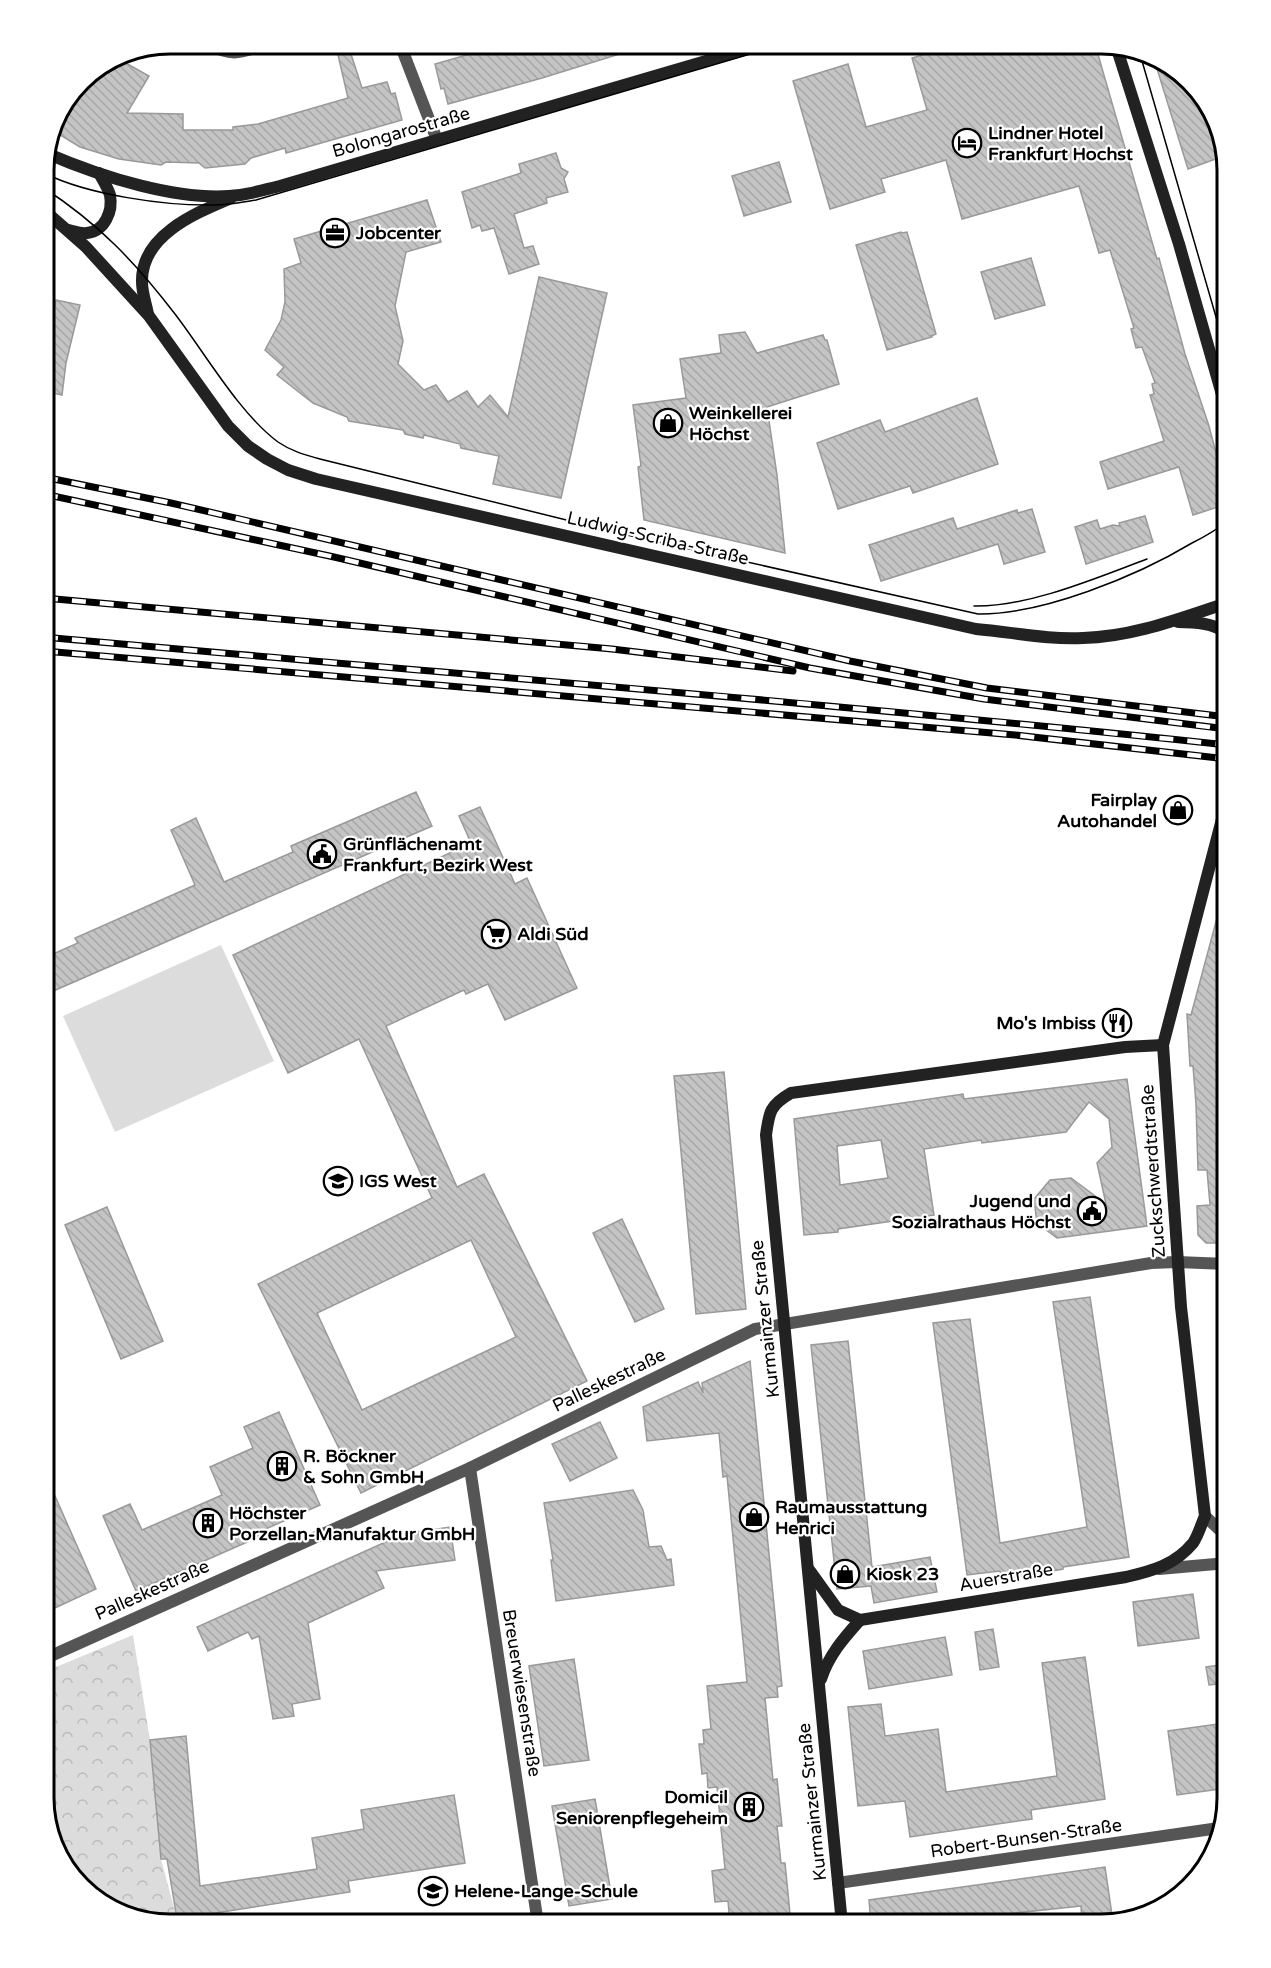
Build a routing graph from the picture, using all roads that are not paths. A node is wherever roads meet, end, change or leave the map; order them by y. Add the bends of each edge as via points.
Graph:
1 (404, 54) edge
2 (730, 54) edge
3 (1119, 55) edge
4 (437, 140) junction
5 (55, 156) edge
6 (99, 173) junction
7 (238, 195) junction
8 (54, 218) edge
9 (68, 230) junction
10 (149, 316) junction
11 (1217, 362) edge
12 (1217, 606) edge
13 (1165, 623) junction
14 (1217, 628) edge
15 (1217, 838) edge
16 (1163, 1045) junction
17 (1177, 1262) junction
18 (1217, 1264) edge
19 (784, 1323) junction
20 (470, 1467) junction
21 (1205, 1516) junction
22 (1217, 1527) edge
23 (1217, 1564) edge
24 (809, 1569) junction
25 (1159, 1569) junction
26 (860, 1620) junction
27 (54, 1654) edge
28 (819, 1686) junction
29 (1213, 1829) edge
30 (838, 1883) junction
31 (537, 1914) edge
32 (841, 1914) edge

1 - 4 street
2 - 4 main road, Bolongarostraße
3 - 11 main road
4 - 7 main road, Bolongarostraße
5 - 6 main road, Bolongarostraße
6 - 7 main road, Bolongarostraße via 174,192
6 - 9 main road via 110,194 105,222 88,233
7 - 10 main road via 182,223 154,245 142,274
8 - 9 main road
9 - 10 main road
10 - 13 main road, Ludwig-Scriba-Straße via 235,432 248,446 288,471 960,626 1084,638
12 - 13 main road, Ludwig-Scriba-Straße
13 - 14 main road
15 - 16 main road, Zuckschwerdtstraße
16 - 17 main road, Zuckschwerdtstraße
16 - 19 main road, Kurmainzer Straße via 791,1093 778,1100 768,1116 766,1135
17 - 18 street, Palleskestraße
17 - 19 street, Palleskestraße
17 - 21 main road, Zuckschwerdtstraße
19 - 20 street, Palleskestraße via 755,1329
19 - 24 main road, Kurmainzer Straße
20 - 27 street, Palleskestraße
20 - 31 street, Breuerwiesenstraße
21 - 22 street
21 - 25 main road, Auerstraße via 1193,1542
23 - 25 street, Auerstraße
24 - 26 main road via 838,1610
24 - 28 main road, Kurmainzer Straße
25 - 26 main road, Auerstraße
26 - 28 main road via 834,1649
28 - 30 main road, Kurmainzer Straße
29 - 30 street, Robert-Bunsen-Straße
30 - 32 main road, Kurmainzer Straße

